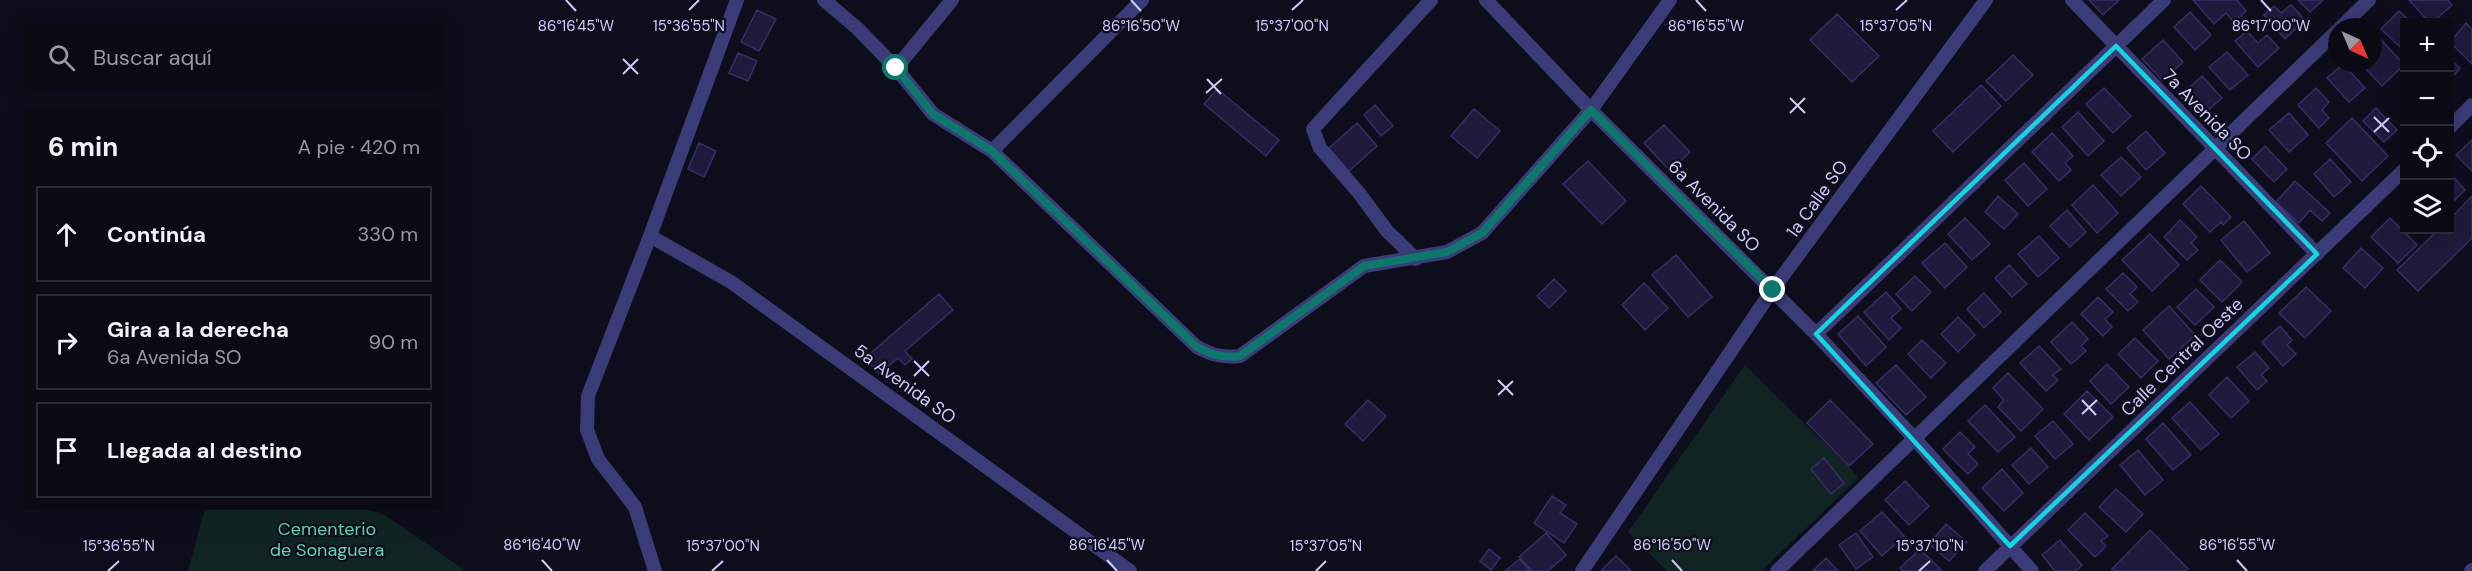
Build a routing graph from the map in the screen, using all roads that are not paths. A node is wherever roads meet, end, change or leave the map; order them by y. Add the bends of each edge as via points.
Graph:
1 (737, 0) edge
2 (824, 0) edge
3 (952, 0) edge
4 (1142, 0) edge
5 (1431, 0) edge
6 (1486, 0) edge
7 (1670, 0) edge
8 (1986, 0) edge
9 (2072, 0) edge
10 (2163, 0) edge
11 (2369, 0) edge
12 (2350, 18) edge
13 (2328, 40) edge
14 (2116, 46) junction
15 (896, 68) junction
16 (2472, 105) edge
17 (1591, 110) junction
18 (2451, 126) edge
19 (2215, 149) junction
20 (992, 151) junction
21 (2400, 174) edge
22 (650, 236) junction
23 (2316, 254) junction
24 (1416, 259) junction
25 (1773, 290) junction
26 (1816, 334) junction
27 (1915, 440) junction
28 (2010, 546) junction
29 (655, 571) edge
30 (1130, 571) edge
31 (1582, 571) edge
32 (1777, 571) edge
33 (1985, 571) edge
34 (2032, 571) edge

1 - 22 street
2 - 15 street
3 - 15 street
4 - 20 street
5 - 24 street via 1313,129 1320,148 1387,231
6 - 17 street, 6a Avenida SO
7 - 17 street
8 - 25 street, 1a Calle SO
9 - 14 street, 7a Avenida SO
10 - 14 street
11 - 12 street
13 - 19 street
14 - 19 street, 7a Avenida SO
14 - 26 street
15 - 20 street via 933,114
16 - 18 street
17 - 24 street via 1482,233 1447,252
17 - 25 street, 6a Avenida SO
19 - 23 street, 7a Avenida SO
19 - 27 street
20 - 24 street via 1197,347 1212,355 1240,356 1364,266
21 - 23 street, Calle Central Oeste
22 - 29 street via 588,396 587,430 598,459 635,507
22 - 30 street, 5a Avenida SO via 731,282
23 - 28 street, Calle Central Oeste
25 - 26 street, 6a Avenida SO
25 - 31 street, 1a Calle SO
26 - 27 street, 6a Avenida SO
27 - 28 street, 6a Avenida SO
27 - 32 street
28 - 33 street, Calle Central Oeste
28 - 34 street, 6a Avenida SO

